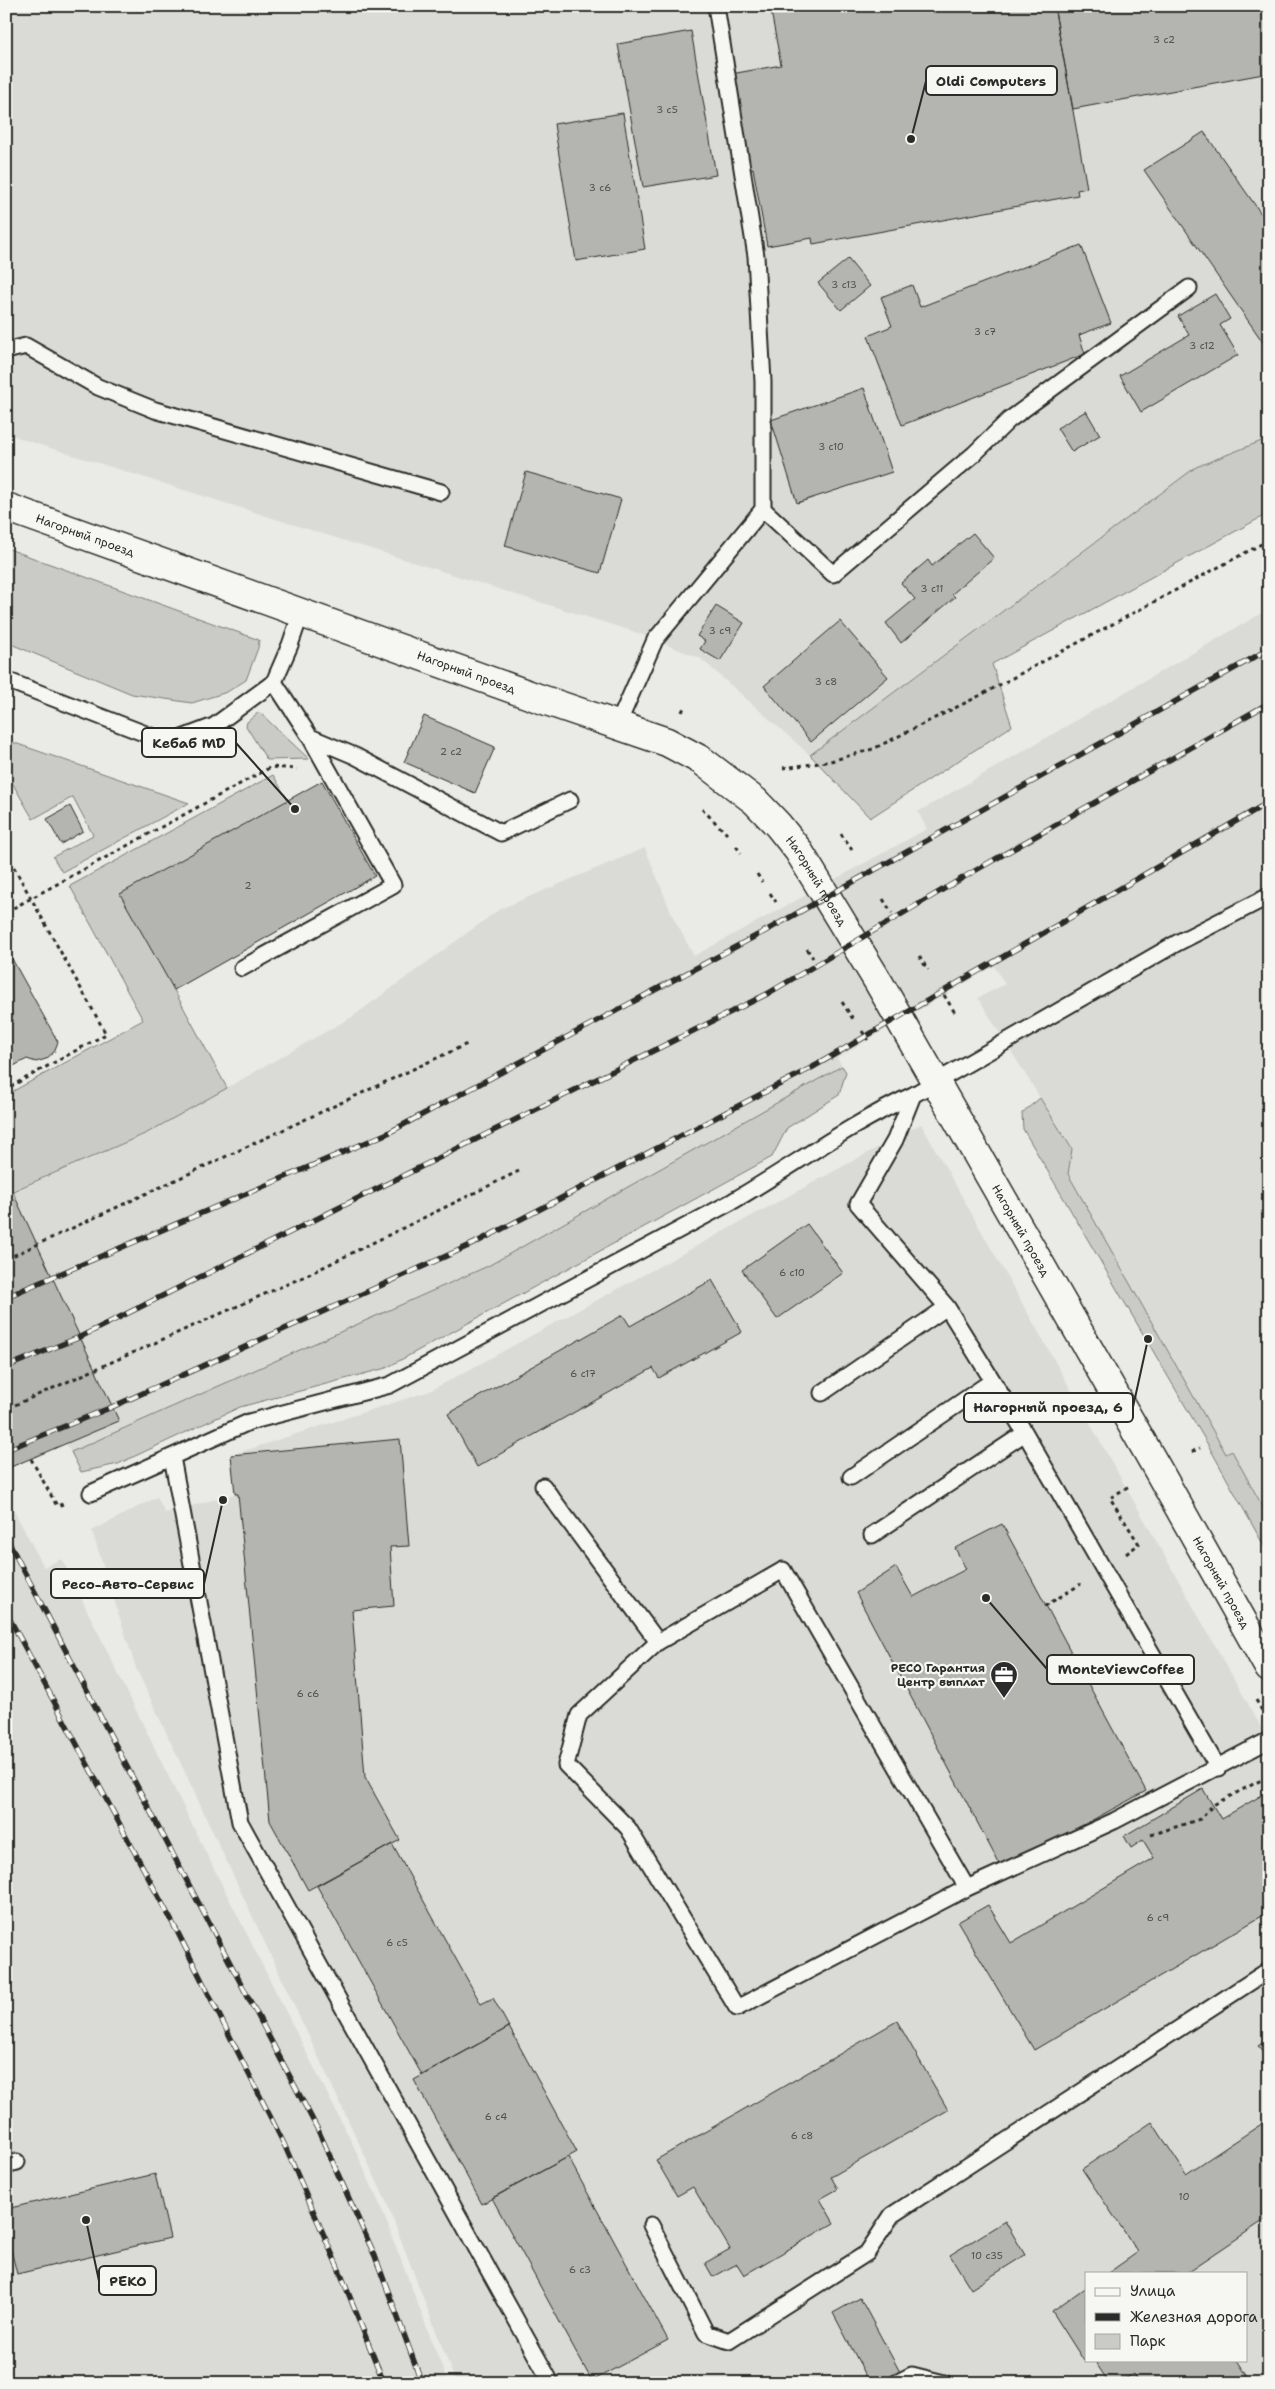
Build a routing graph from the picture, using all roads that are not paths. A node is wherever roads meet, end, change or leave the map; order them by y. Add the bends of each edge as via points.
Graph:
1 (716, 6) edge
2 (1189, 288) dead end
3 (6, 351) edge
4 (441, 492) dead end
5 (6, 507) edge
6 (763, 509) junction
7 (301, 613) junction
8 (6, 680) edge
9 (274, 682) junction
10 (618, 724) junction
11 (310, 737) junction
12 (570, 800) dead end
13 (1269, 896) edge
14 (242, 968) dead end
15 (937, 1081) junction
16 (913, 1095) junction
17 (947, 1307) junction
18 (992, 1381) junction
19 (822, 1393) dead end
20 (1025, 1433) junction
21 (172, 1457) junction
22 (851, 1477) dead end
23 (543, 1486) dead end
24 (91, 1493) dead end
25 (872, 1535) dead end
26 (658, 1642) junction
27 (1269, 1668) edge
28 (1269, 1740) edge
29 (1218, 1768) junction
30 (967, 1888) junction
31 (1269, 1970) edge
32 (651, 2225) dead end
33 (549, 2379) dead end
34 (896, 2383) edge
35 (944, 2383) edge

1 - 6 lane via 756,256 763,382
2 - 6 lane via 1009,420 974,454 833,574
3 - 4 lane via 26,346 98,387 154,410
5 - 7 street, Нагорный проезд
6 - 10 lane via 655,640
7 - 9 lane
7 - 10 street, Нагорный проезд
8 - 9 lane via 169,743 214,726
9 - 11 lane
10 - 15 street, Нагорный проезд via 667,742 701,760 755,801 778,825 811,871
11 - 12 lane via 355,756 501,833
11 - 14 lane via 393,885
13 - 15 lane via 1178,943
15 - 16 lane
15 - 27 street, Нагорный проезд
16 - 17 lane via 895,1140 858,1204
16 - 21 lane via 875,1112 733,1201 390,1385 249,1422
17 - 18 lane
17 - 19 lane
18 - 20 lane
18 - 22 lane
20 - 25 lane
20 - 29 lane
21 - 24 lane
21 - 33 lane via 240,1822
23 - 26 lane
26 - 30 lane via 783,1570
26 - 30 lane via 579,1715 566,1765 628,1828 737,2008
28 - 29 lane
29 - 30 lane via 1114,1821
31 - 32 lane via 892,2215 867,2253 729,2341 706,2333
34 - 35 lane via 912,2375

